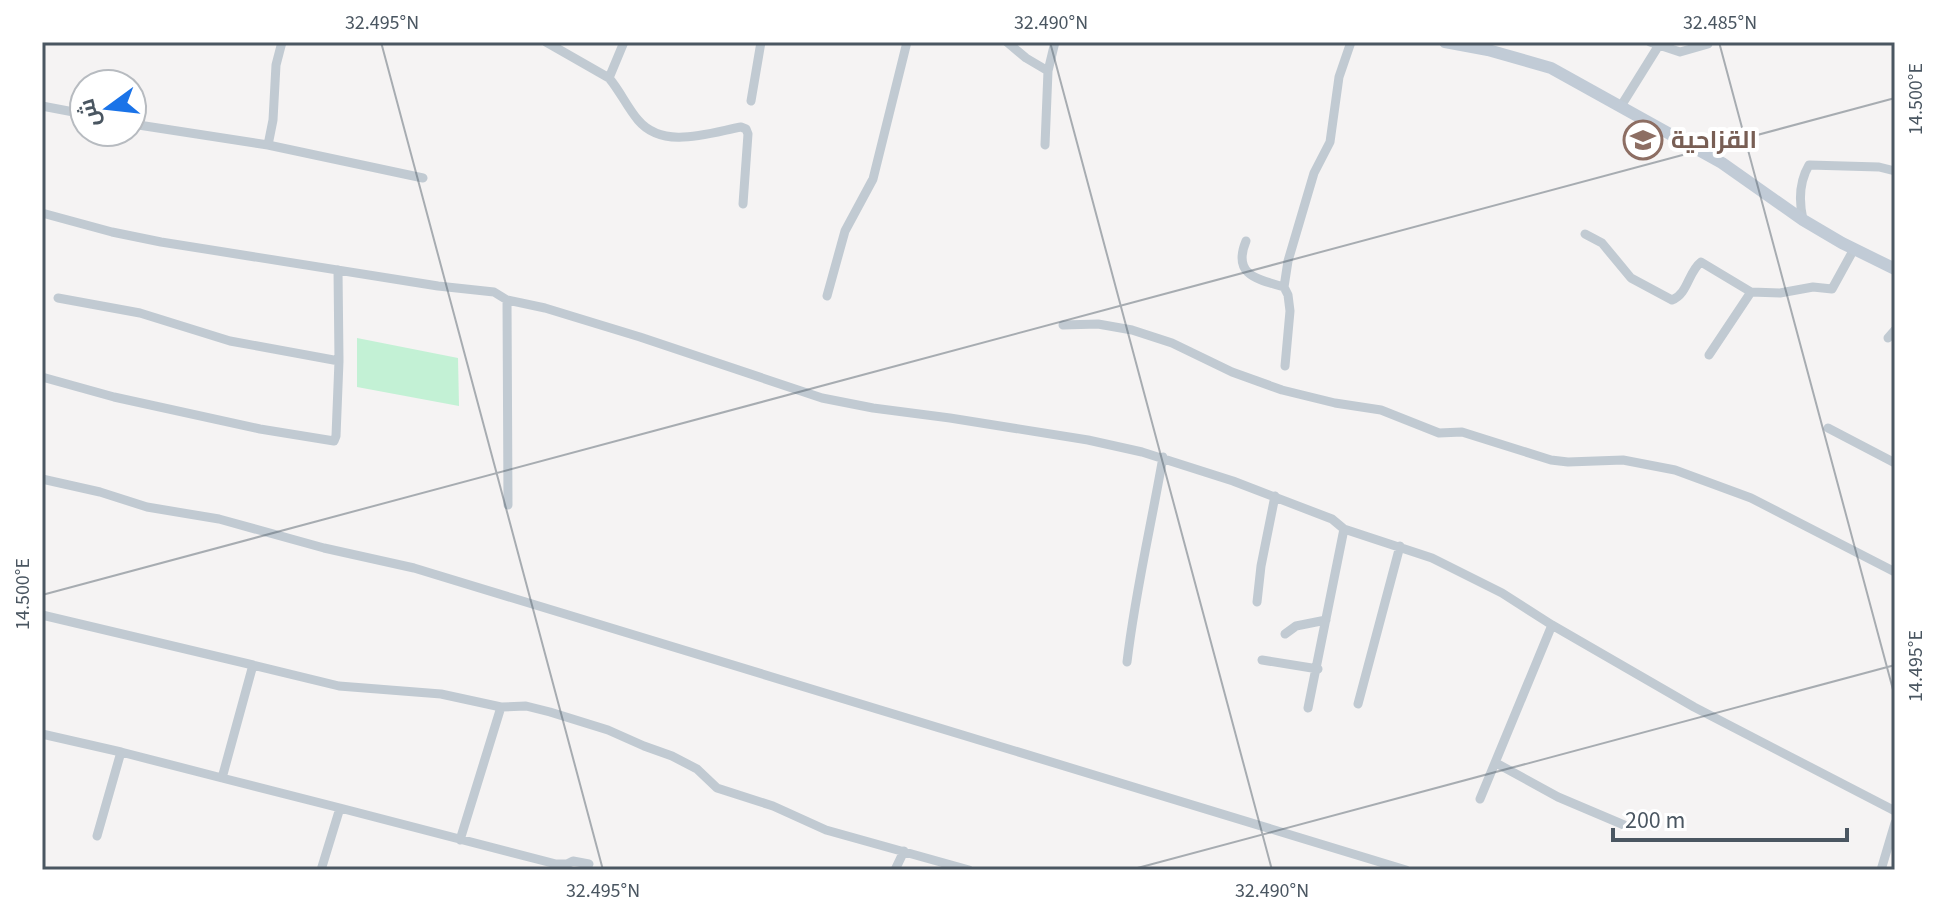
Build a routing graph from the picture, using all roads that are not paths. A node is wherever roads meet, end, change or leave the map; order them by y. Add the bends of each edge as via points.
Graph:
1 (282, 42) edge
2 (546, 42) edge
3 (624, 42) edge
4 (761, 42) edge
5 (907, 42) edge
6 (1007, 42) edge
7 (1055, 42) edge
8 (1351, 42) edge
9 (1445, 42) edge
10 (1655, 44) edge
11 (1708, 44) dead end
12 (1048, 71) junction
13 (609, 78) junction
14 (751, 101) dead end
15 (42, 106) edge
16 (1621, 106) junction
17 (68, 111) edge
18 (148, 126) edge
19 (268, 145) junction
20 (1045, 145) dead end
21 (1895, 171) edge
22 (423, 178) dead end
23 (743, 204) dead end
24 (42, 213) edge
25 (1803, 220) junction
26 (1585, 234) dead end
27 (1246, 241) dead end
28 (1854, 249) junction
29 (1895, 269) edge
30 (338, 270) junction
31 (1284, 287) junction
32 (1751, 292) junction
33 (827, 296) dead end
34 (58, 298) dead end
35 (507, 300) junction
36 (1063, 325) dead end
37 (1709, 355) dead end
38 (339, 361) junction
39 (1285, 366) dead end
40 (42, 377) edge
41 (1828, 428) dead end
42 (1163, 457) junction
43 (1895, 463) edge
44 (42, 479) edge
45 (1275, 496) junction
46 (508, 505) dead end
47 (1344, 529) junction
48 (1400, 546) junction
49 (1895, 572) edge
50 (1257, 602) dead end
51 (42, 615) edge
52 (1326, 620) junction
53 (1552, 625) junction
54 (1285, 634) dead end
55 (1262, 660) dead end
56 (1127, 662) dead end
57 (253, 665) junction
58 (1318, 669) junction
59 (1358, 704) dead end
60 (501, 707) junction
61 (1308, 708) dead end
62 (42, 734) edge
63 (121, 752) junction
64 (1496, 763) junction
65 (222, 778) junction
66 (1480, 799) dead end
67 (340, 808) junction
68 (1895, 811) edge
69 (1895, 823) edge
70 (1624, 825) dead end
71 (97, 836) dead end
72 (460, 840) junction
73 (904, 851) junction
74 (589, 864) dead end
75 (321, 870) edge
76 (895, 870) edge
77 (969, 870) edge
78 (1406, 870) edge
79 (1881, 870) edge

1 - 19 street
2 - 13 street
3 - 13 street
4 - 14 street
5 - 33 street via 873,179 845,231
6 - 12 street
7 - 12 street
8 - 31 street via 1339,77 1333,133 1314,173
9 - 16 street via 1551,68
10 - 11 street via 1680,52
10 - 16 street
12 - 20 street
13 - 23 street via 641,124 663,136 746,129
15 - 17 street
16 - 25 street via 1722,163
18 - 19 street
19 - 22 street
21 - 25 street via 1809,165 1799,203
24 - 30 street via 161,242
25 - 28 street
26 - 32 street via 1602,243 1631,278 1666,298 1681,296 1701,262
27 - 31 street via 1241,253 1245,271
28 - 29 street
28 - 32 street via 1832,289
30 - 35 street via 494,292
30 - 38 street
31 - 39 street via 1290,311
32 - 37 street
34 - 38 street via 140,313 230,341
35 - 42 street via 640,337 822,398
35 - 46 street
36 - 49 street via 1132,330 1282,390 1381,410 1439,433 1462,432 1551,460 1623,460 1675,470 1751,498
38 - 40 street via 334,441 114,397
41 - 43 street
42 - 45 street
42 - 56 street
44 - 78 street via 414,568
45 - 47 street
45 - 50 street
47 - 48 street
47 - 52 street
48 - 53 street via 1502,593
48 - 59 street
51 - 57 street
52 - 54 street via 1296,626
52 - 58 street
53 - 64 street
53 - 68 street via 1723,723
55 - 58 street
57 - 60 street via 339,686 441,694
57 - 65 street
58 - 61 street
60 - 72 street
60 - 73 street via 526,706 608,730 685,761 724,791 846,837
62 - 63 street
63 - 65 street
63 - 71 street
64 - 66 street
64 - 70 street
65 - 67 street
67 - 72 street
67 - 75 street
69 - 79 street
72 - 74 street via 556,864
73 - 76 street
73 - 77 street

